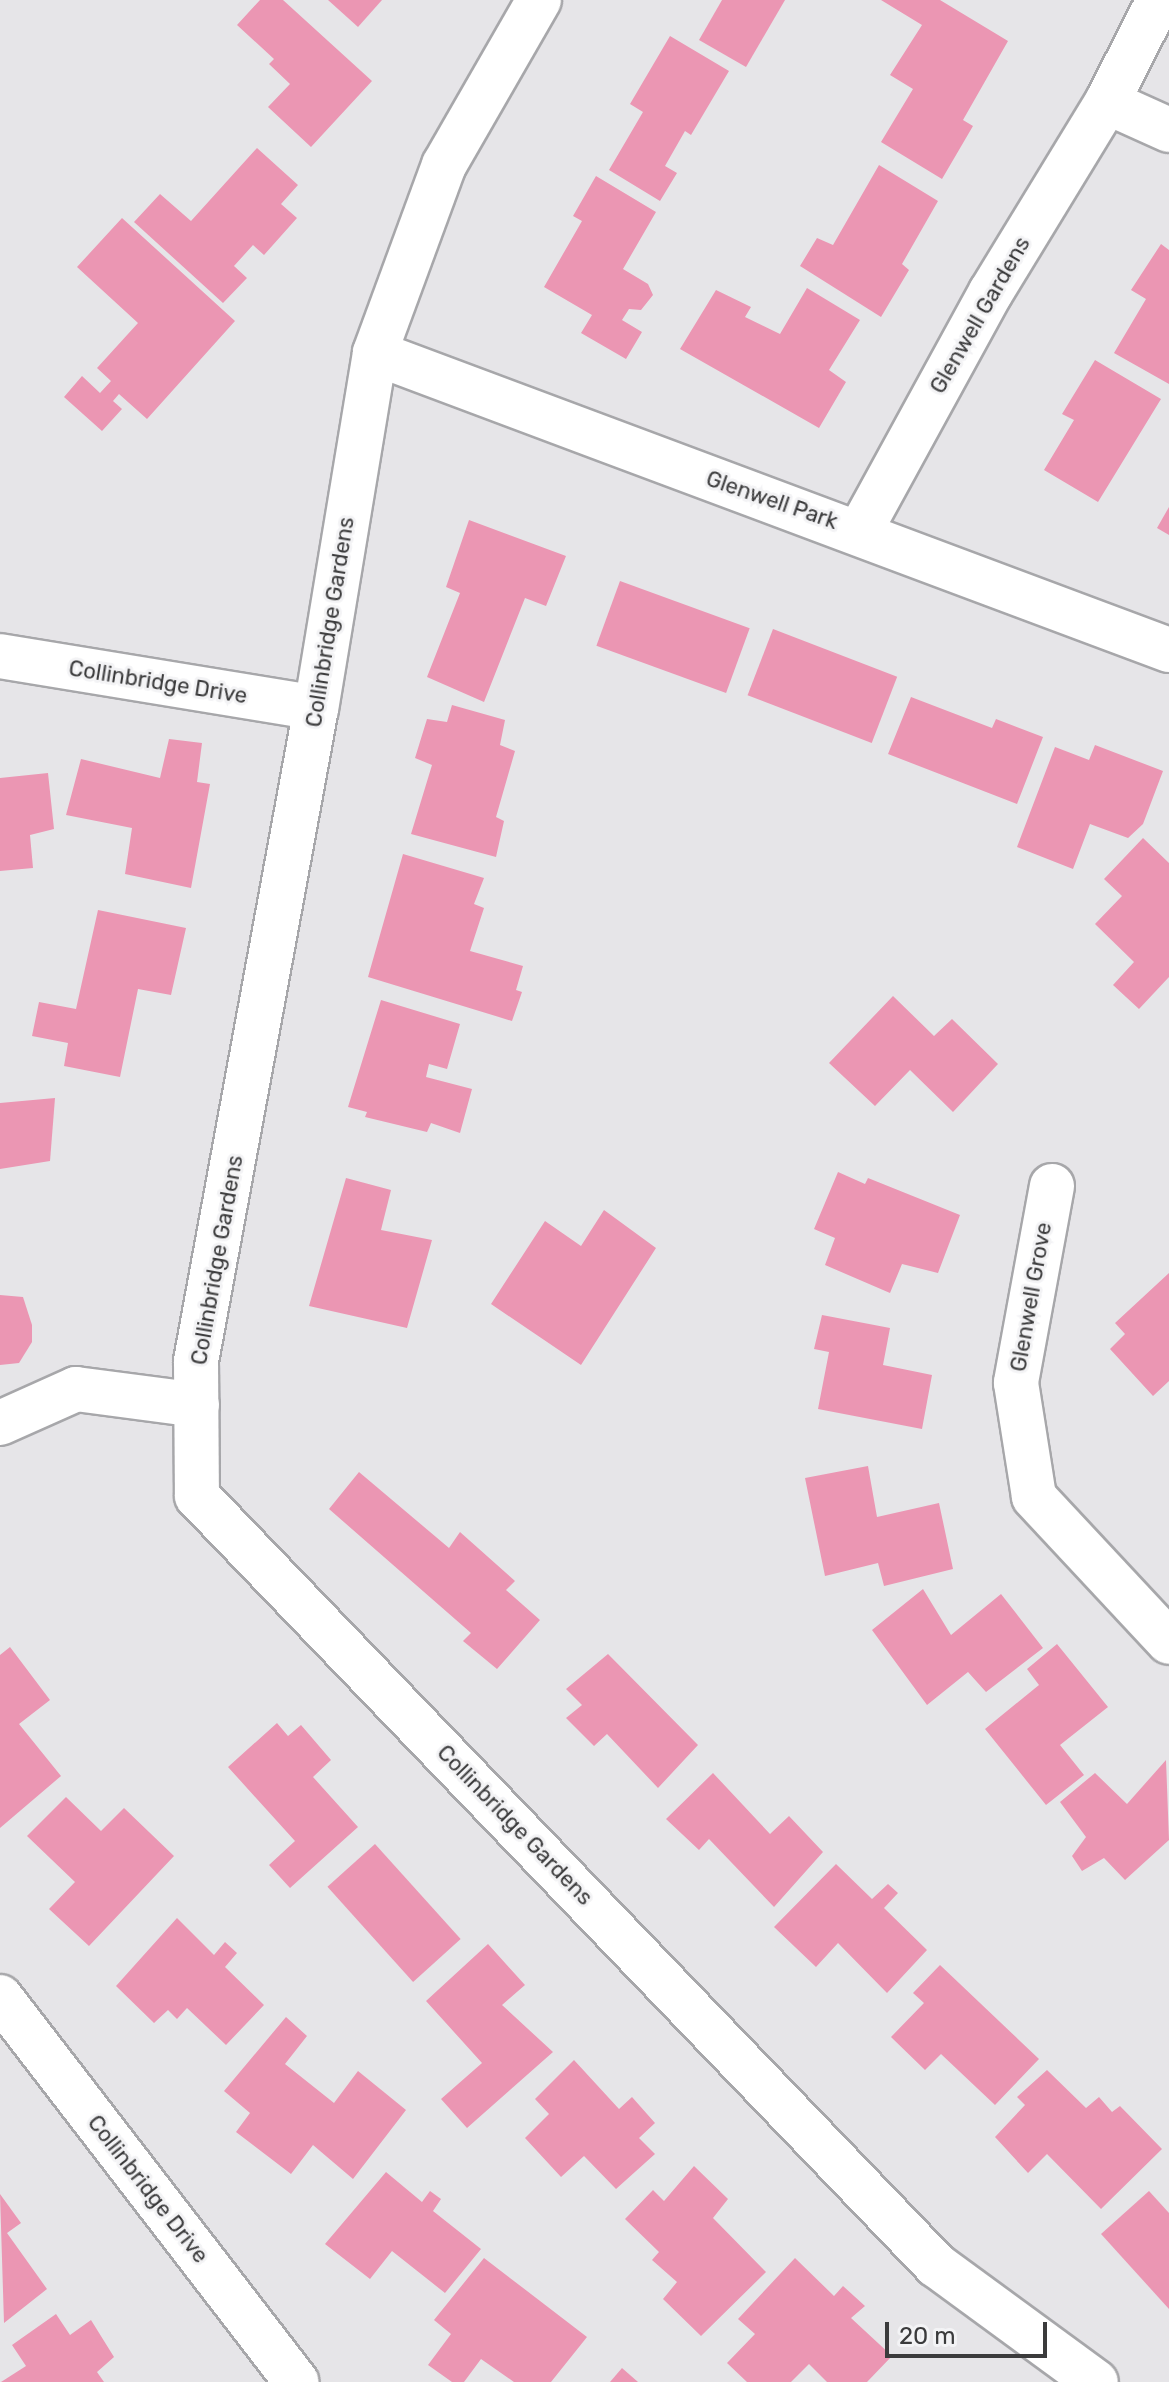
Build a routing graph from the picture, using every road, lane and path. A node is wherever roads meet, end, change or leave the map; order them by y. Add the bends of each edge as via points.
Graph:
1 (539, 0) edge
2 (1159, 0) edge
3 (1107, 102) junction
4 (1169, 130) edge
5 (375, 353) junction
6 (860, 531) junction
7 (1169, 650) edge
8 (0, 656) edge
9 (316, 708) junction
10 (1052, 1186) dead end
11 (197, 1405) junction
12 (0, 1423) edge
13 (1169, 1642) edge
14 (0, 1997) edge
15 (296, 2382) edge
16 (1096, 2382) edge

1 - 5 street, Collinbridge Gardens via 444,165
2 - 3 street, Glenwell Gardens
3 - 4 street
3 - 6 street, Glenwell Gardens via 991,292
5 - 6 street, Glenwell Park
5 - 9 street, Collinbridge Gardens
6 - 7 street, Glenwell Park
8 - 9 street, Collinbridge Drive
9 - 11 street, Collinbridge Gardens via 196,1361
10 - 13 street, Glenwell Grove via 1016,1383 1034,1497
11 - 12 street via 76,1389
11 - 16 street, Collinbridge Gardens via 197,1496 936,2265
14 - 15 street, Collinbridge Drive

